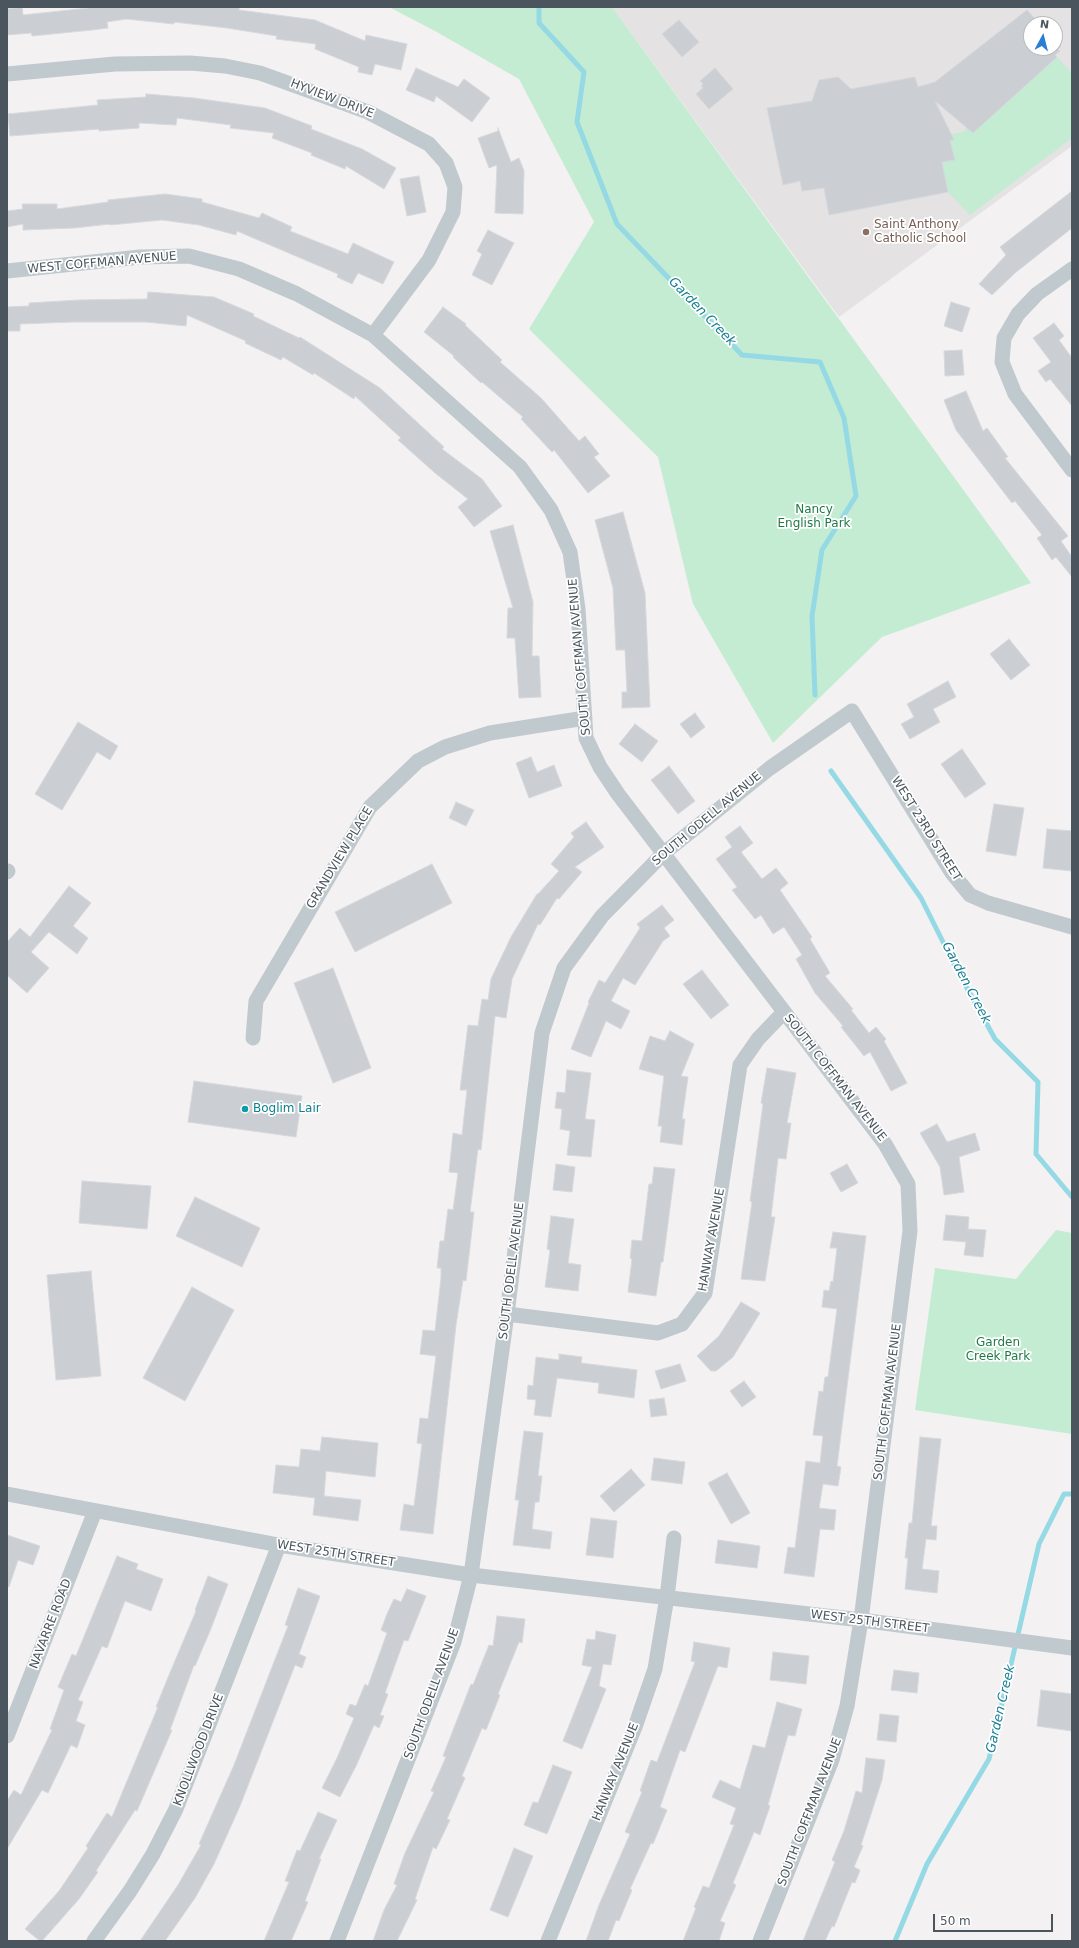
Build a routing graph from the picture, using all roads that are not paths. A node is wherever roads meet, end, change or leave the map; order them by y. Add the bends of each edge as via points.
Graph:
1 (7, 74) edge
2 (1072, 270) edge
3 (7, 271) edge
4 (372, 335) junction
5 (1072, 470) edge
6 (852, 711) joint
7 (585, 718) junction
8 (664, 853) junction
9 (1072, 927) edge
10 (784, 1012) junction
11 (253, 1038) dead end
12 (507, 1314) junction
13 (7, 1494) edge
14 (95, 1511) junction
15 (674, 1538) dead end
16 (279, 1545) junction
17 (470, 1575) junction
18 (667, 1597) junction
19 (861, 1620) junction
20 (1072, 1648) edge
21 (7, 1736) edge
22 (94, 1941) edge
23 (337, 1941) edge
24 (548, 1941) edge
25 (760, 1941) edge

1 - 4 street, HYVIEW DRIVE via 115,64 190,63 225,66 260,73 368,112 429,144 446,163 455,188 453,212 429,260
2 - 5 street via 1037,294 1018,314 1004,338 1002,362 1015,394
3 - 4 street, WEST COFFMAN AVENUE via 140,258 189,256 239,268 297,294
4 - 7 street, SOUTH COFFMAN AVENUE via 520,467 551,510 570,552 578,609
6 - 8 street, SOUTH ODELL AVENUE via 770,768
6 - 9 street, WEST 23RD STREET via 952,873 970,895 988,903
7 - 8 street, SOUTH COFFMAN AVENUE via 586,738 600,767
7 - 11 street, GRANDVIEW PLACE via 490,733 445,747 418,762 388,789 370,807 256,1001
8 - 10 street, SOUTH COFFMAN AVENUE
8 - 12 street, SOUTH ODELL AVENUE via 602,916 564,968 542,1033
10 - 12 street, HANWAY AVENUE via 758,1039 740,1065 705,1293 682,1324 658,1333
10 - 19 street, SOUTH COFFMAN AVENUE via 885,1144 908,1184 910,1231
12 - 17 street, SOUTH ODELL AVENUE
13 - 14 street, WEST 25TH STREET
14 - 16 street, WEST 25TH STREET
14 - 21 street, NAVARRE ROAD
15 - 18 street
16 - 17 street, WEST 25TH STREET
16 - 22 street, KNOLLWOOD DRIVE via 176,1809 153,1854
17 - 18 street, WEST 25TH STREET
17 - 23 street, SOUTH ODELL AVENUE via 454,1642
18 - 19 street, WEST 25TH STREET
18 - 24 street, HANWAY AVENUE via 655,1669 635,1727
19 - 20 street, WEST 25TH STREET
19 - 25 street, SOUTH COFFMAN AVENUE via 847,1706 832,1760

